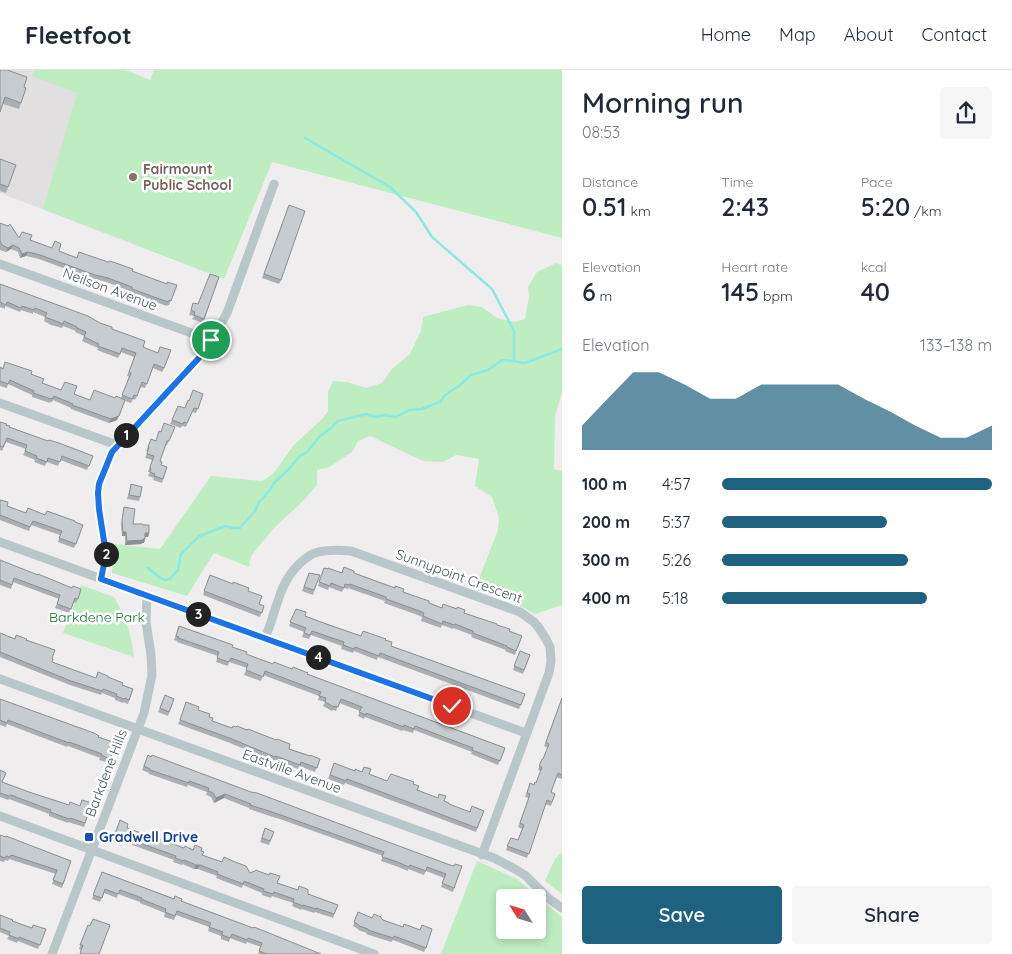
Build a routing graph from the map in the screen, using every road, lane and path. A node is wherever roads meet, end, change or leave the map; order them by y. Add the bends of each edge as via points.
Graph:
1 (274, 184) dead end
2 (0, 264) edge
3 (211, 340) junction
4 (0, 403) edge
5 (117, 445) junction
6 (0, 542) edge
7 (101, 579) junction
8 (147, 596) junction
9 (264, 638) junction
10 (0, 679) edge
11 (138, 730) junction
12 (526, 733) junction
13 (0, 816) edge
14 (91, 850) junction
15 (482, 855) junction
16 (562, 908) edge
17 (52, 954) edge
18 (374, 954) edge

1 - 3 street via 227,313
2 - 3 street, Neilson Avenue
3 - 5 street via 198,359
4 - 5 street
5 - 7 street via 99,484 98,502 106,554
6 - 7 street
7 - 8 street
8 - 9 street
8 - 11 street, Barkdene Hills via 146,622 152,675
9 - 12 street
9 - 12 street, Sunnypoint Crescent via 285,582 310,555 328,551 351,551 472,594 528,617 550,647 549,673
10 - 11 street, Eastville Avenue
11 - 14 street, Barkdene Hills
11 - 15 street, Eastville Avenue
12 - 15 street, Sunnypoint Crescent
13 - 14 street
14 - 17 street, Barkdene Hills
14 - 18 street
15 - 16 street, Eastville Avenue via 526,876

